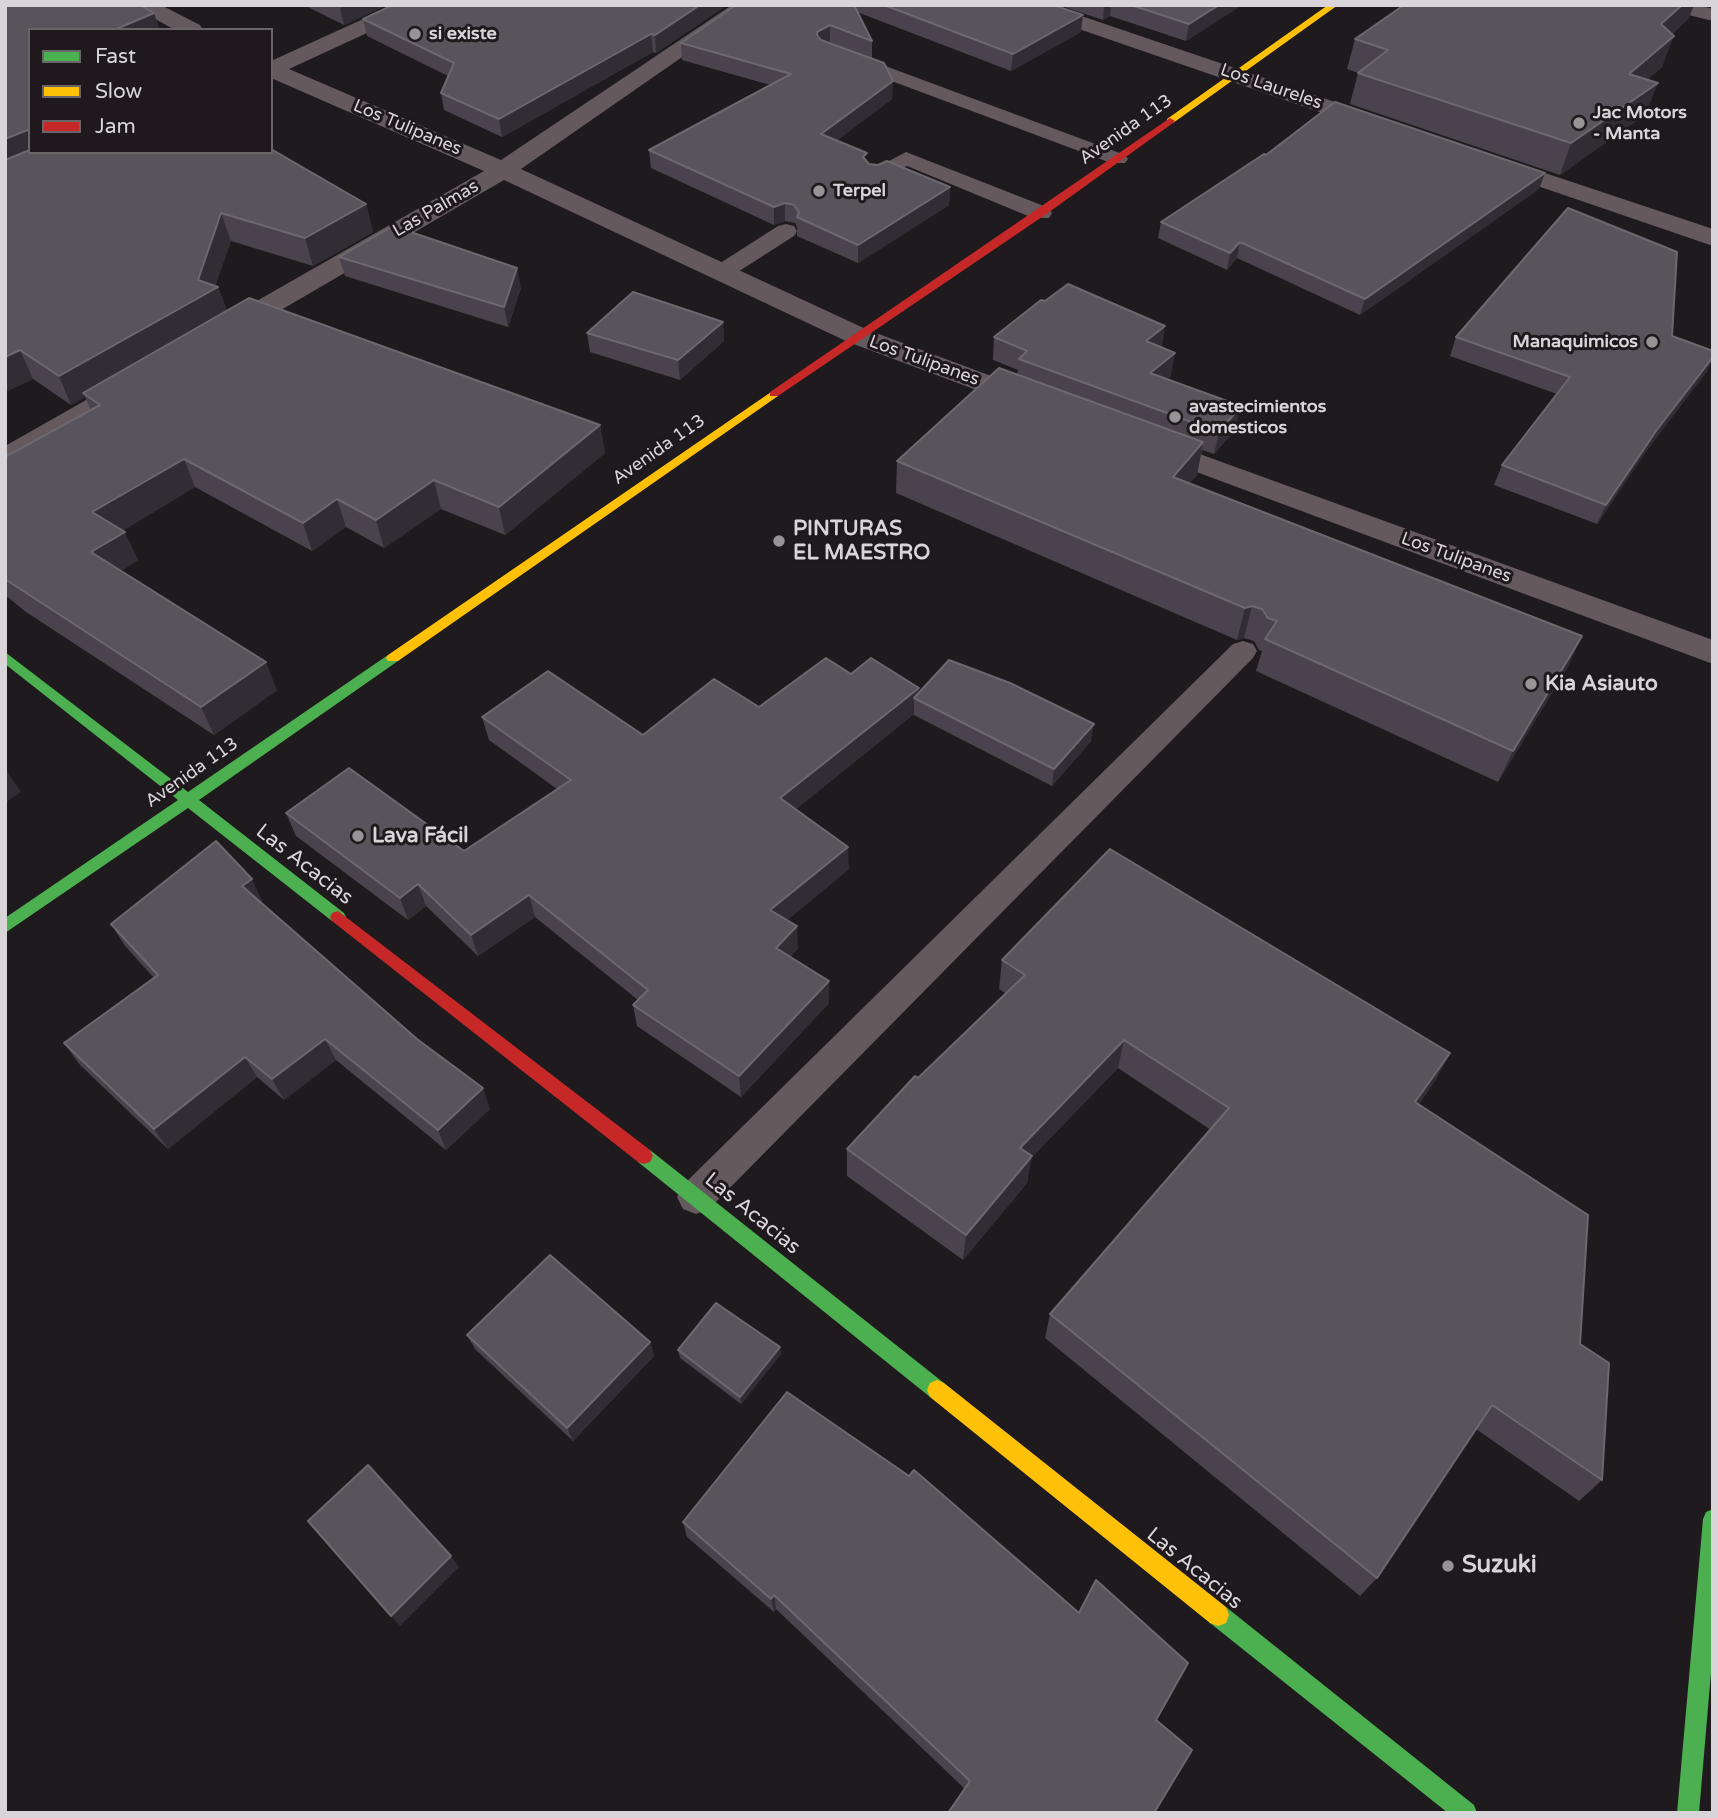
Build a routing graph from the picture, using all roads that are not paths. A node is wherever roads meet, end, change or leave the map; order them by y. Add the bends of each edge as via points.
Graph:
1 (144, 5) edge
2 (412, 5) edge
3 (747, 5) edge
4 (1028, 5) edge
5 (1334, 5) edge
6 (1671, 5) edge
7 (1713, 15) edge
8 (188, 28) edge
9 (829, 51) edge
10 (273, 68) edge
11 (273, 70) edge
12 (1236, 76) junction
13 (1395, 130) edge
14 (1474, 157) edge
15 (1118, 159) junction
16 (503, 170) junction
17 (877, 175) edge
18 (1041, 213) junction
19 (786, 230) edge
20 (1713, 238) edge
21 (722, 272) junction
22 (858, 336) junction
23 (206, 342) edge
24 (159, 370) edge
25 (1065, 413) edge
26 (1130, 437) edge
27 (5, 459) edge
28 (1243, 651) edge
29 (1713, 653) edge
30 (5, 657) edge
31 (186, 800) junction
32 (5, 927) edge
33 (696, 1197) junction
34 (1713, 1519) edge
35 (1466, 1813) edge
36 (1688, 1813) edge

1 - 8 street
2 - 10 street
3 - 16 street, Las Palmas
4 - 12 street, Los Laureles
5 - 12 main road, Avenida 113
6 - 7 street
9 - 15 lane
11 - 16 street, Los Tulipanes
12 - 13 street, Los Laureles
12 - 15 main road, Avenida 113
14 - 20 street
15 - 18 main road, Avenida 113
16 - 21 street, Los Tulipanes
16 - 23 street, Las Palmas
17 - 18 lane via 906,158
18 - 22 main road, Avenida 113
19 - 21 lane
21 - 22 street, Los Tulipanes
22 - 25 street, Los Tulipanes
22 - 31 main road, Avenida 113
24 - 27 street
26 - 29 street, Los Tulipanes
28 - 33 lane
30 - 31 main road, Las Acacias
31 - 32 main road, Avenida 113
31 - 33 main road, Las Acacias
33 - 35 main road, Las Acacias
34 - 36 main road

